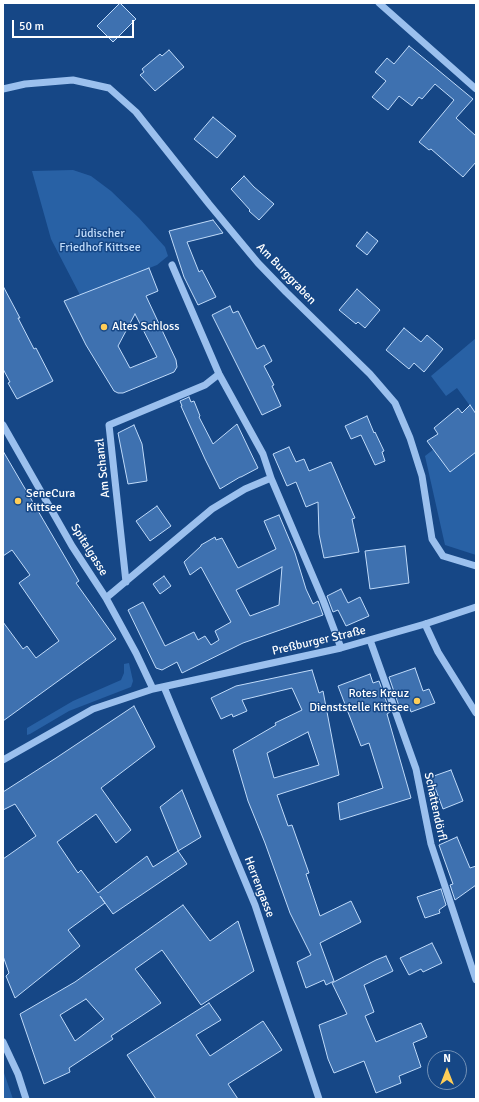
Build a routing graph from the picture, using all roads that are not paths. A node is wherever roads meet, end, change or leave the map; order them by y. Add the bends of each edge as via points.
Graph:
1 (379, 3) edge
2 (3, 89) edge
3 (476, 89) edge
4 (172, 264) dead end
5 (219, 374) junction
6 (3, 425) edge
7 (271, 478) junction
8 (476, 566) edge
9 (126, 582) junction
10 (106, 598) junction
11 (476, 607) edge
12 (425, 624) junction
13 (370, 640) junction
14 (341, 648) junction
15 (164, 687) junction
16 (153, 689) junction
17 (476, 713) edge
18 (3, 760) edge
19 (476, 980) edge
20 (3, 1042) edge
21 (26, 1099) edge
22 (319, 1099) edge

1 - 3 street
2 - 8 street, Am Burggraben via 24,84 72,80 110,88 136,112 258,263 370,374 395,403 422,476 432,540 443,556
4 - 5 street
5 - 7 street via 263,454
5 - 9 street, Am Schanzl via 205,385 110,425
6 - 10 street, Spitalgasse via 72,546
7 - 9 street via 245,489 212,509
7 - 14 street
9 - 10 street
10 - 16 street, Spitalgasse
11 - 12 street, Preßburger Straße
12 - 13 street, Preßburger Straße
12 - 17 street via 438,652
13 - 14 street, Preßburger Straße
13 - 19 street, Schattendörfl via 416,769 431,844
14 - 15 street, Preßburger Straße
15 - 16 street, Preßburger Straße
15 - 22 street, Herrengasse via 256,905
16 - 18 street, Preßburger Straße via 93,709
20 - 21 street

